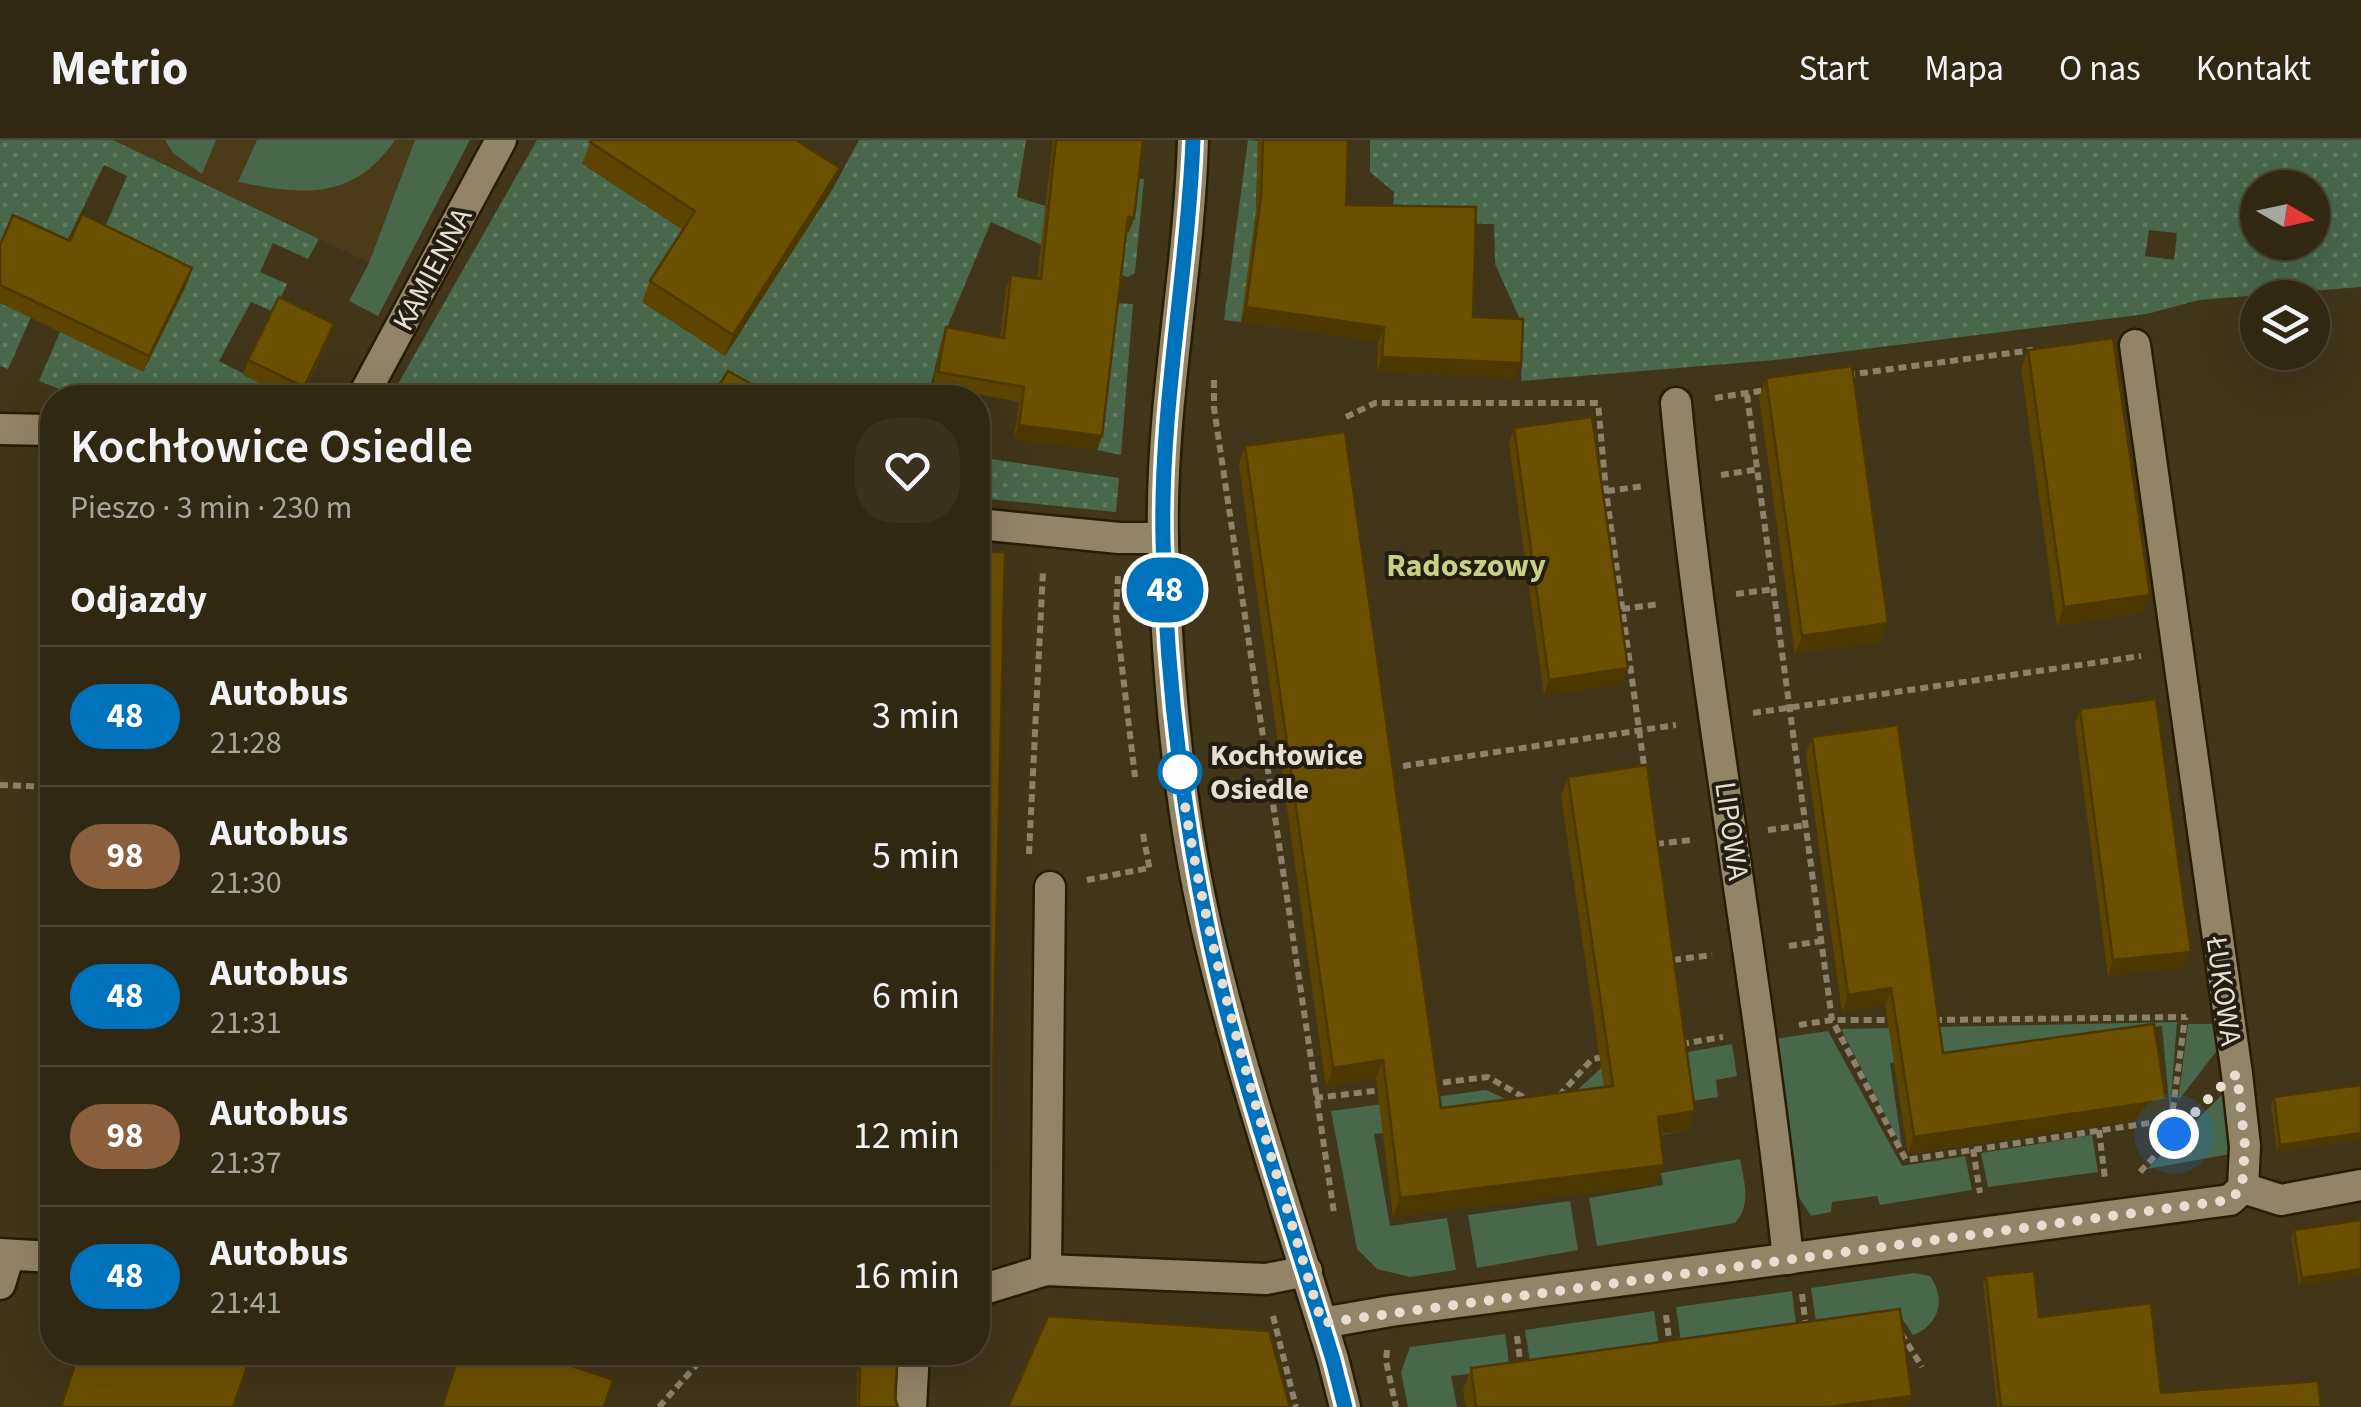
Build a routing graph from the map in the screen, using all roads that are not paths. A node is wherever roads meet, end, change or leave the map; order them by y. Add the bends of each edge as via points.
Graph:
1 (501, 140) edge
2 (1193, 140) edge
3 (2135, 346) dead end
4 (369, 385) edge
5 (1676, 403) road end
6 (0, 429) edge
7 (40, 430) edge
8 (0, 440) edge
9 (990, 525) edge
10 (1163, 538) junction
11 (1050, 888) road end
12 (2361, 1184) edge
13 (2242, 1188) junction
14 (40, 1259) edge
15 (1788, 1259) junction
16 (3, 1264) edge
17 (1046, 1270) junction
18 (1306, 1272) junction
19 (990, 1287) edge
20 (1322, 1323) junction
21 (913, 1365) edge
22 (910, 1406) edge
23 (1345, 1407) edge

1 - 4 street, KAMIENNA
2 - 10 street
3 - 13 street, ŁUKOWA via 2237,1074
5 - 15 street, LIPOWA
6 - 7 street
6 - 8 street
9 - 10 street
10 - 18 street via 1180,772 1208,934
11 - 17 street
12 - 13 street via 2282,1200
13 - 15 street via 2230,1200
14 - 16 street
15 - 20 street
17 - 18 street via 1266,1279
17 - 19 street
18 - 20 street
20 - 23 street
21 - 22 street

